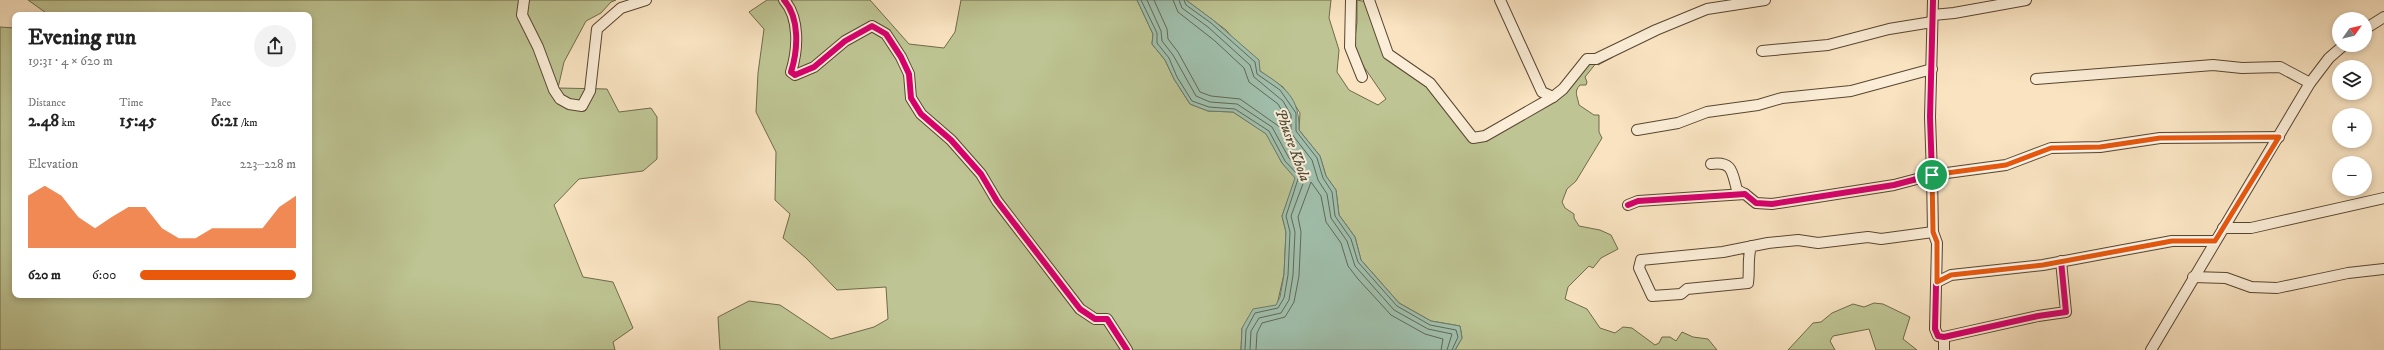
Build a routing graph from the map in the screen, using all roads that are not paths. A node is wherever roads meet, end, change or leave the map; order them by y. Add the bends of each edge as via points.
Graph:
1 (524, 0) edge
2 (646, 0) edge
3 (784, 0) edge
4 (1351, 0) edge
5 (1368, 0) edge
6 (1500, 0) edge
7 (1765, 0) edge
8 (1933, 0) edge
9 (2026, 0) edge
10 (2384, 17) edge
11 (1932, 18) junction
12 (2372, 25) edge
13 (1762, 51) dead end
14 (2336, 52) edge
15 (1932, 69) junction
16 (1362, 77) dead end
17 (2036, 79) dead end
18 (2310, 83) junction
19 (1553, 97) junction
20 (1637, 130) dead end
21 (2279, 137) junction
22 (1711, 164) dead end
23 (1932, 175) junction
24 (1745, 194) junction
25 (2384, 198) edge
26 (1628, 205) dead end
27 (2223, 228) junction
28 (1933, 232) junction
29 (2215, 241) junction
30 (1751, 246) junction
31 (2062, 261) junction
32 (2384, 269) edge
33 (2193, 277) junction
34 (1937, 282) junction
35 (1944, 337) junction
36 (1127, 350) edge
37 (1944, 350) edge
38 (2151, 350) edge

1 - 2 street via 522,15 538,47 554,90 565,102 582,106 590,91 596,29 621,8
3 - 36 street via 790,7 796,30 795,61 791,72 795,75 814,67 845,40 872,26 886,34 909,74 911,98 921,114 951,140 981,174 997,201 1080,309 1095,319 1107,319
4 - 16 street via 1350,47
5 - 19 street via 1388,54 1430,83 1473,138 1485,136
6 - 19 street via 1542,92
7 - 19 street via 1759,3 1707,9 1596,59 1587,59 1563,89
8 - 11 street
9 - 11 street
10 - 12 street
11 - 13 street via 1828,45
11 - 15 street
14 - 18 street
15 - 20 street via 1851,91 1782,98 1758,105 1707,112 1678,123
15 - 23 street
17 - 18 street via 2213,65 2242,68 2280,67
18 - 21 street
21 - 23 street via 2160,138 2100,147 2051,148 2006,165
21 - 27 street
22 - 24 street via 1723,162 1729,166 1737,190
23 - 24 street via 1894,185 1772,204 1756,203
23 - 28 street
24 - 26 street via 1638,201
25 - 27 street via 2251,228
27 - 29 street
28 - 30 street via 1900,238 1868,237 1818,243 1798,240
28 - 34 street via 1937,242
29 - 31 street via 2172,241
29 - 33 street
30 - 30 street via 1722,252 1641,260 1639,268 1652,296 1681,294 1687,288 1748,283 1750,271 1747,262
31 - 34 street via 1951,275
31 - 35 street via 2066,312
32 - 33 street via 2348,273 2277,288 2251,287 2226,278
33 - 38 street
34 - 35 street via 1935,329 1938,336
35 - 37 street

